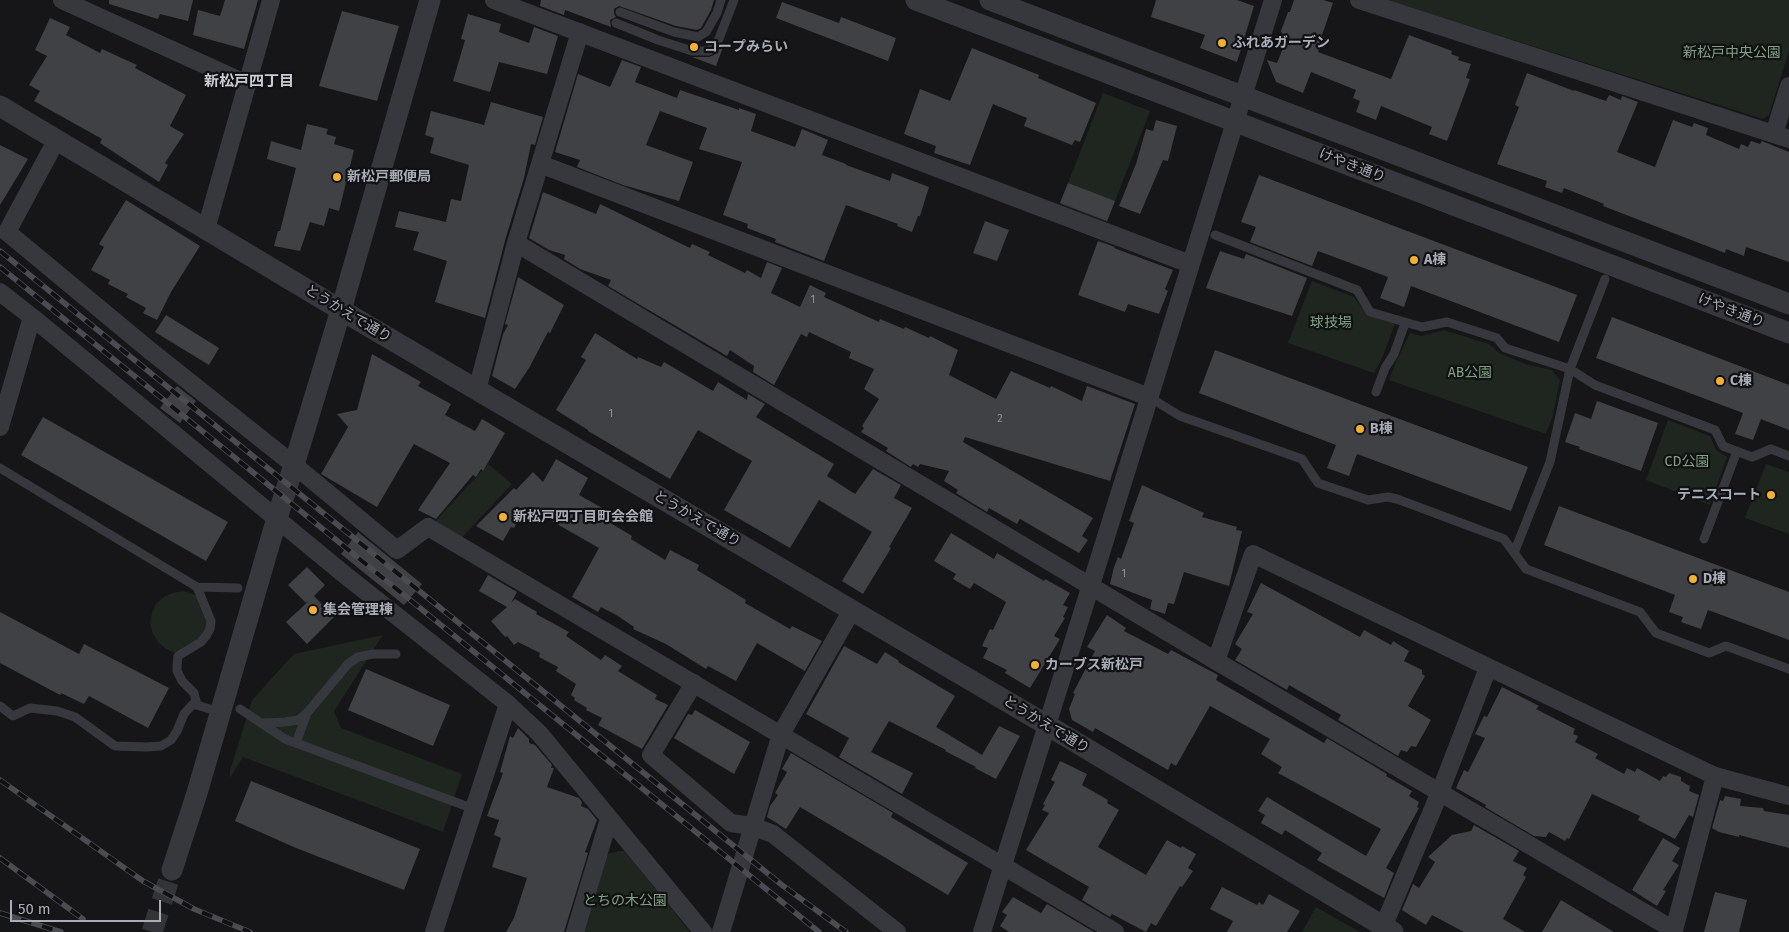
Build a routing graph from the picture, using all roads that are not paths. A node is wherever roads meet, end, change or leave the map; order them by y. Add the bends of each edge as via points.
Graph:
1 (62, 0) edge
2 (271, 0) edge
3 (430, 0) edge
4 (494, 0) edge
5 (722, 0) edge
6 (734, 0) edge
7 (916, 0) edge
8 (990, 0) edge
9 (1273, 0) edge
10 (1359, 0) edge
11 (620, 12) dead end
12 (616, 23) dead end
13 (580, 32) junction
14 (247, 84) junction
15 (1789, 86) edge
16 (1243, 96) junction
17 (0, 106) edge
18 (1235, 122) junction
19 (1781, 136) edge
20 (57, 139) junction
21 (540, 164) junction
22 (206, 229) junction
23 (1215, 235) dead end
24 (516, 244) junction
25 (1190, 264) junction
26 (1605, 278) dead end
27 (0, 292) edge
28 (1789, 304) edge
29 (341, 310) junction
30 (32, 317) junction
31 (1405, 323) junction
32 (1789, 333) edge
33 (1570, 369) junction
34 (477, 390) junction
35 (1376, 392) dead end
36 (1149, 397) junction
37 (0, 427) edge
38 (1737, 451) junction
39 (1789, 456) edge
40 (294, 465) junction
41 (0, 468) edge
42 (277, 518) junction
43 (1704, 539) dead end
44 (1514, 553) junction
45 (1092, 585) junction
46 (197, 587) junction
47 (238, 588) dead end
48 (852, 610) junction
49 (396, 654) dead end
50 (1216, 661) junction
51 (1488, 668) junction
52 (1789, 669) edge
53 (694, 683) junction
54 (508, 704) junction
55 (197, 705) junction
56 (0, 706) edge
57 (230, 711) junction
58 (307, 713) junction
59 (262, 723) junction
60 (1047, 726) junction
61 (781, 734) junction
62 (296, 743) junction
63 (1715, 776) junction
64 (1440, 792) junction
65 (1789, 796) edge
66 (474, 808) junction
67 (609, 819) junction
68 (752, 826) junction
69 (1003, 866) junction
70 (172, 870) tunnel mouth
71 (1386, 930) edge
72 (434, 932) edge
73 (575, 932) edge
74 (703, 932) edge
75 (721, 932) edge
76 (897, 932) edge
77 (982, 932) edge
78 (1116, 932) edge

1 - 14 street
2 - 14 street
3 - 29 street
4 - 13 street
5 - 11 lane via 706,32 698,37 674,32
6 - 12 lane via 718,41 709,51 692,51
7 - 18 street, けやき通り
8 - 16 street, けやき通り
9 - 16 street
10 - 19 street
13 - 21 street
13 - 25 street
14 - 22 street
15 - 19 street
16 - 18 street
16 - 28 street, けやき通り
17 - 20 street, とうかえで通り
18 - 25 street
18 - 32 street, けやき通り
20 - 22 street, とうかえで通り
20 - 40 street via 7,232
21 - 24 street
21 - 36 street
22 - 29 street, とうかえで通り
23 - 31 lane via 1357,290 1370,312
24 - 34 street
24 - 45 street
25 - 36 street
26 - 33 lane
27 - 30 street
29 - 34 street, とうかえで通り
29 - 40 street
30 - 37 street
30 - 42 street
31 - 33 lane via 1422,327 1447,322 1497,338 1505,348
31 - 35 lane
33 - 38 lane via 1595,385 1715,430 1723,446
33 - 44 lane via 1550,462
34 - 48 street, とうかえで通り
36 - 44 lane via 1180,416 1302,459 1318,483 1368,500 1397,499 1504,539
36 - 45 street
38 - 39 lane via 1752,457 1771,449
38 - 43 lane
40 - 42 street
40 - 53 street via 397,550 428,526
41 - 46 lane
42 - 54 street via 345,576
42 - 57 street
44 - 52 lane via 1526,569 1640,612 1656,633 1708,653 1726,646
45 - 50 street
45 - 60 street
46 - 47 lane
46 - 55 lane via 210,629 201,642 178,656 177,671 194,693
48 - 60 street, とうかえで通り
48 - 61 street
49 - 58 lane via 373,654 348,664
50 - 51 street via 1253,554
50 - 64 street
51 - 63 street
51 - 64 street
53 - 61 street
53 - 68 street via 651,755 731,823
54 - 66 street
54 - 67 street via 539,733
55 - 56 lane via 193,704 184,714 171,740 161,746 147,747 115,746 74,718 57,711 30,708 13,716
55 - 57 lane
57 - 59 lane
57 - 70 street via 197,793
58 - 59 lane via 299,720
58 - 62 lane
59 - 62 lane
60 - 69 street
60 - 71 street, とうかえで通り
61 - 68 street
61 - 69 street
62 - 66 lane
63 - 64 street via 1674,930
63 - 65 street
64 - 71 street
66 - 72 street
67 - 73 street
67 - 74 street
68 - 75 street
68 - 76 street via 773,834
69 - 77 street
69 - 78 street

